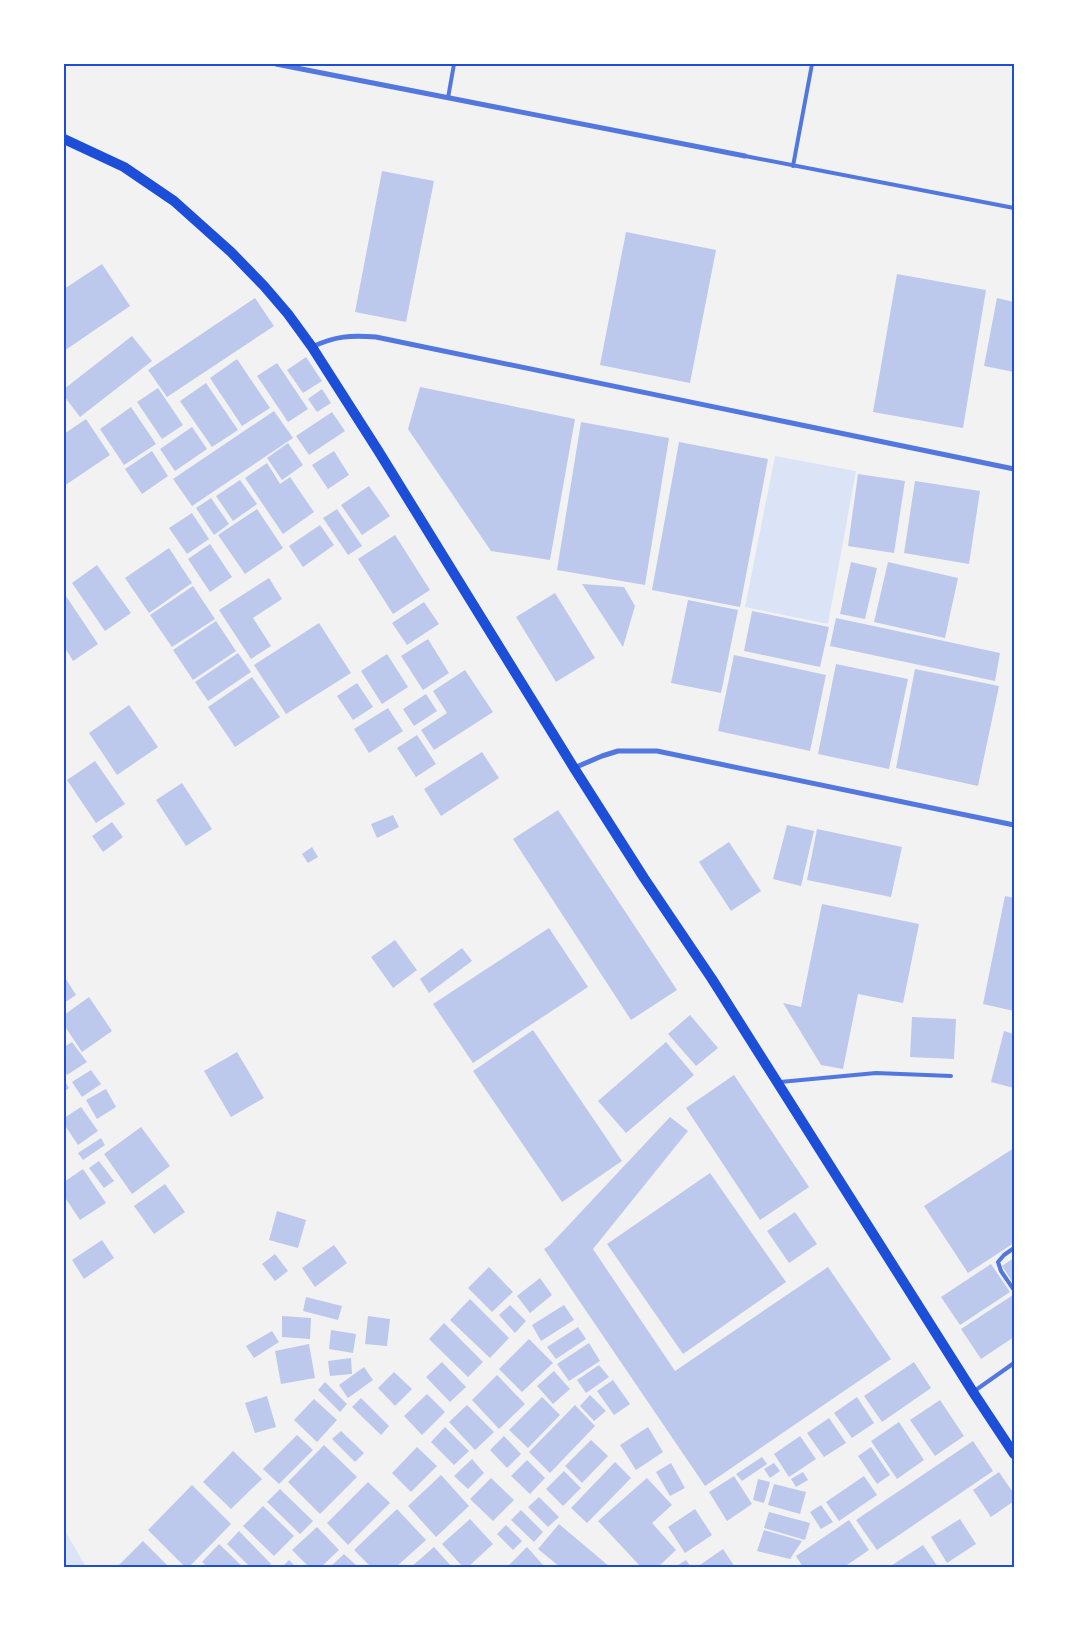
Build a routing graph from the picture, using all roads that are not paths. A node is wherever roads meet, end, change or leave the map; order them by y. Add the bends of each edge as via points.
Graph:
1 (276, 64) edge
2 (454, 64) edge
3 (812, 64) edge
4 (448, 99) junction
5 (64, 139) edge
6 (744, 156) joint
7 (793, 166) junction
8 (1014, 208) edge
9 (312, 347) junction
10 (1014, 469) edge
11 (574, 768) junction
12 (1014, 825) edge
13 (951, 1076) dead end
14 (778, 1082) junction
15 (1014, 1248) edge
16 (1014, 1290) edge
17 (1014, 1363) edge
18 (973, 1392) junction
19 (1014, 1454) edge

1 - 4 street
2 - 4 lane
3 - 7 lane
4 - 6 street
5 - 9 main road via 124,167 174,200 264,286
6 - 7 lane
7 - 8 lane
9 - 10 street via 338,337 376,337
9 - 11 main road
11 - 12 street via 618,751 657,751
11 - 14 main road
13 - 14 lane via 876,1073
14 - 18 main road
15 - 16 lane via 998,1262
17 - 18 lane
18 - 19 main road

